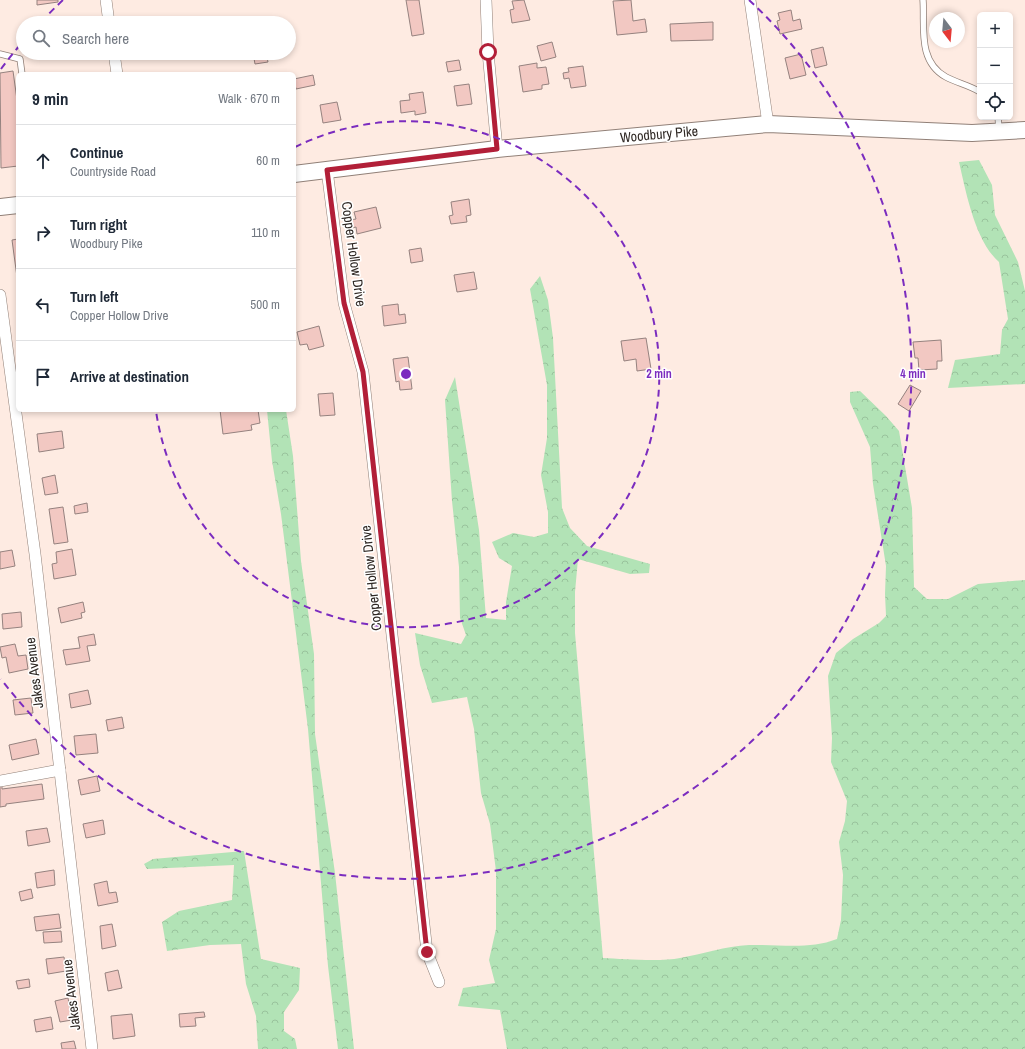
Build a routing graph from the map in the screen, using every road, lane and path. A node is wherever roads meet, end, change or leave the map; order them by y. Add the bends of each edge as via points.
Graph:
1 (106, 0) edge
2 (486, 0) edge
3 (750, 0) edge
4 (923, 0) edge
5 (108, 16) edge
6 (0, 54) edge
7 (16, 58) edge
8 (20, 60) edge
9 (115, 60) edge
10 (22, 72) edge
11 (117, 72) edge
12 (977, 91) edge
13 (768, 124) junction
14 (998, 124) edge
15 (1025, 130) edge
16 (497, 149) junction
17 (327, 170) junction
18 (296, 174) edge
19 (16, 205) edge
20 (0, 207) edge
21 (0, 295) edge
22 (60, 770) junction
23 (0, 781) edge
24 (439, 982) dead end
25 (92, 1049) edge

1 - 5 street
2 - 16 street
3 - 13 street
4 - 12 lane via 925,52 930,62 945,77
6 - 7 lane
8 - 10 lane
9 - 11 street
13 - 14 street, Woodbury Pike via 972,133
13 - 16 street, Woodbury Pike
14 - 15 street, Woodbury Pike
16 - 17 street, Woodbury Pike
17 - 18 street, Woodbury Pike
17 - 24 street, Copper Hollow Drive via 344,303 363,372 427,952
19 - 20 street
21 - 22 street, Jakes Avenue via 36,562
22 - 23 street
22 - 25 street, Jakes Avenue

